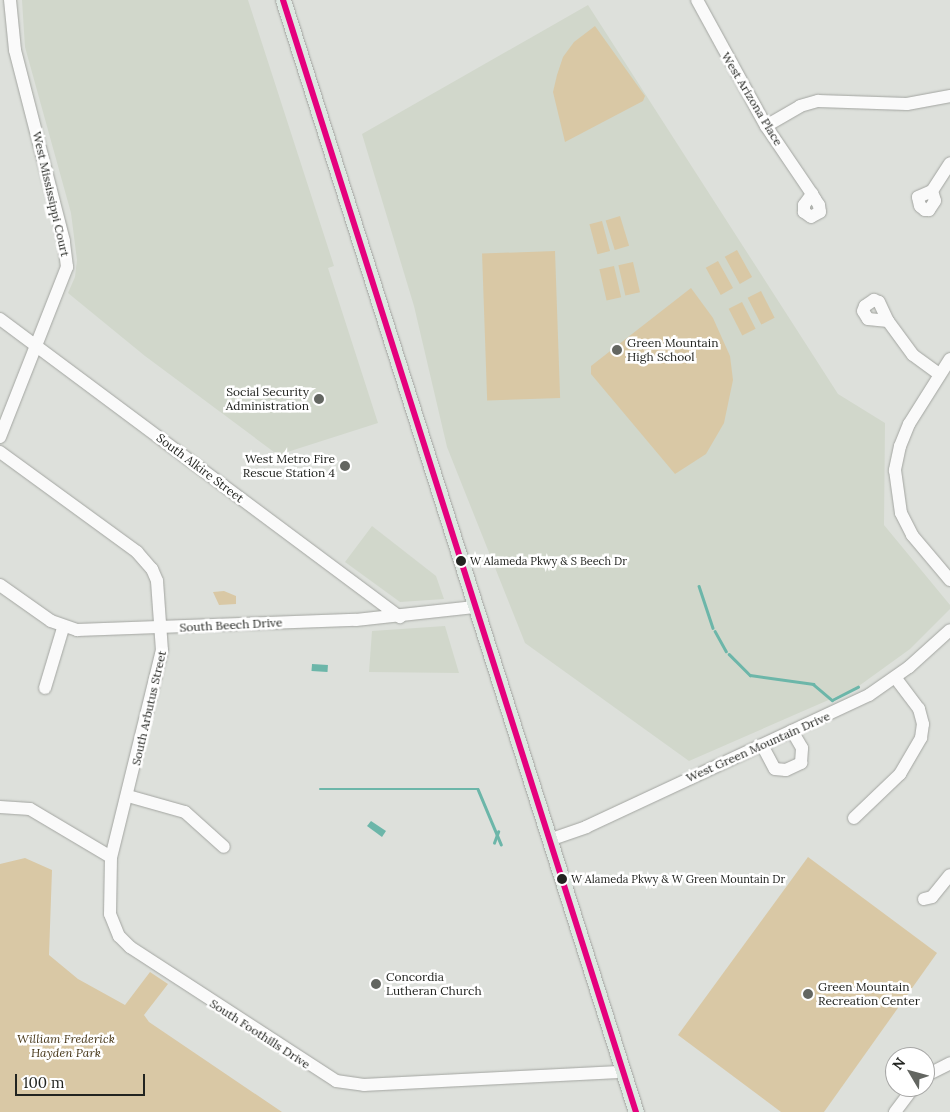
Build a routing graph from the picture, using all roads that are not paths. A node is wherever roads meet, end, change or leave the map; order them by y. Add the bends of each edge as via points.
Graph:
1 (10, 0) edge
2 (283, 0) edge
3 (697, 0) edge
4 (950, 96) edge
5 (766, 126) junction
6 (950, 163) edge
7 (932, 192) dead end
8 (812, 194) dead end
9 (0, 319) edge
10 (888, 321) dead end
11 (37, 346) junction
12 (950, 359) edge
13 (939, 374) junction
14 (0, 437) edge
15 (0, 452) edge
16 (950, 580) edge
17 (0, 585) edge
18 (474, 607) junction
19 (400, 617) junction
20 (63, 628) junction
21 (163, 628) junction
22 (950, 630) edge
23 (896, 678) junction
24 (45, 688) dead end
25 (792, 731) junction
26 (762, 745) junction
27 (128, 796) junction
28 (0, 807) edge
29 (854, 818) dead end
30 (552, 839) junction
31 (224, 847) dead end
32 (111, 857) junction
33 (950, 875) edge
34 (924, 899) dead end
35 (949, 1063) edge
36 (935, 1071) edge
37 (623, 1072) junction
38 (906, 1097) edge
39 (636, 1112) edge
40 (895, 1112) edge

1 - 11 street, West Mississippi Court via 15,50 67,258 63,284
2 - 18 main road
3 - 5 street, West Arizona Place
4 - 5 street via 907,104 818,101 800,106
5 - 8 street, West Arizona Place
6 - 7 street
9 - 11 street, South Alkire Street
10 - 13 street via 913,355
11 - 14 street, West Mississippi Court
11 - 19 street, South Alkire Street
12 - 13 street
13 - 16 street via 900,446 896,470 901,513 912,536
15 - 21 street, South Arbutus Street via 146,561 157,581
17 - 20 street
18 - 19 street, South Beech Drive
18 - 30 main road
19 - 21 street, South Beech Drive
20 - 21 street, South Beech Drive
20 - 24 street
21 - 27 street, South Arbutus Street via 162,650
22 - 23 street, West Green Mountain Drive
23 - 25 street, West Green Mountain Drive via 861,699
23 - 29 street via 918,709 927,735 900,774
25 - 26 street, West Green Mountain Drive
25 - 26 street via 804,755 801,763 786,770 775,769
26 - 30 street, West Green Mountain Drive via 586,827
27 - 31 street via 185,812
27 - 32 street, South Arbutus Street
28 - 32 street via 17,806 36,812
30 - 37 main road
32 - 37 street, South Foothills Drive via 110,914 119,936 130,947 336,1081 364,1085
33 - 34 street via 936,893
35 - 36 street
37 - 39 main road
38 - 40 street

